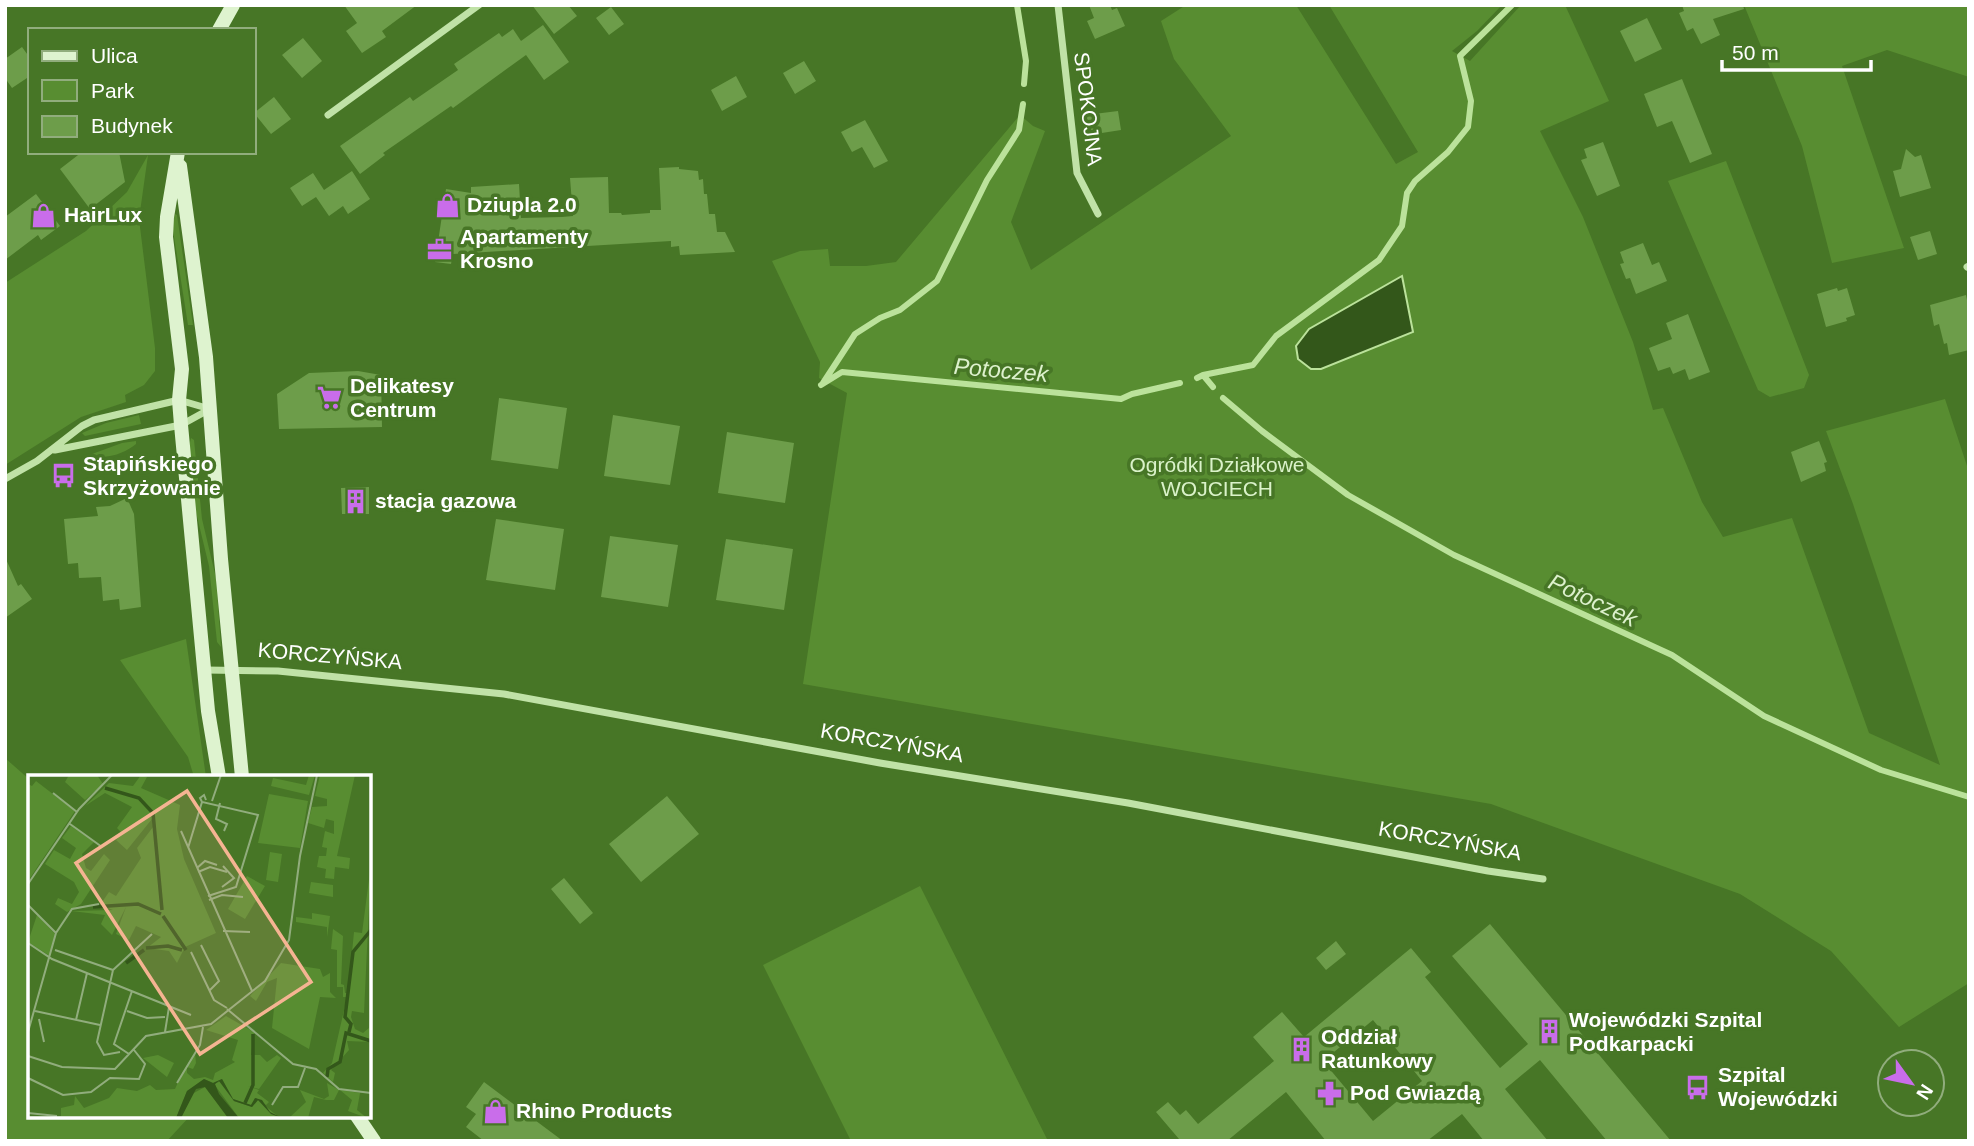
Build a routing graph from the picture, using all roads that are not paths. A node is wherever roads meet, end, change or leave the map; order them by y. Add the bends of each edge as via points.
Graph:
1 (233, 5) edge
2 (479, 5) edge
3 (1058, 5) edge
4 (220, 28) edge
5 (328, 116) dead end
6 (178, 154) edge
7 (178, 154) edge
8 (1098, 214) dead end
9 (179, 400) junction
10 (210, 409) junction
11 (181, 425) junction
12 (51, 451) junction
13 (5, 479) edge
14 (231, 669) junction
15 (204, 670) junction
16 (219, 775) edge
17 (242, 775) edge
18 (1543, 879) dead end
19 (358, 1118) edge
20 (374, 1141) edge

1 - 4 main road
2 - 5 street
3 - 8 street, SPOKOJNA via 1077,173
6 - 9 main road, KORCZYŃSKA via 166,237 182,369
7 - 10 main road, KORCZYŃSKA
9 - 10 street
9 - 11 main road, KORCZYŃSKA
9 - 12 street via 94,421
10 - 11 street
10 - 14 main road, KORCZYŃSKA
11 - 12 street
11 - 15 main road, KORCZYŃSKA
12 - 13 street
14 - 15 street, KORCZYŃSKA
14 - 17 main road, KORCZYŃSKA
14 - 18 street, KORCZYŃSKA via 504,694
15 - 16 main road, KORCZYŃSKA
19 - 20 main road

